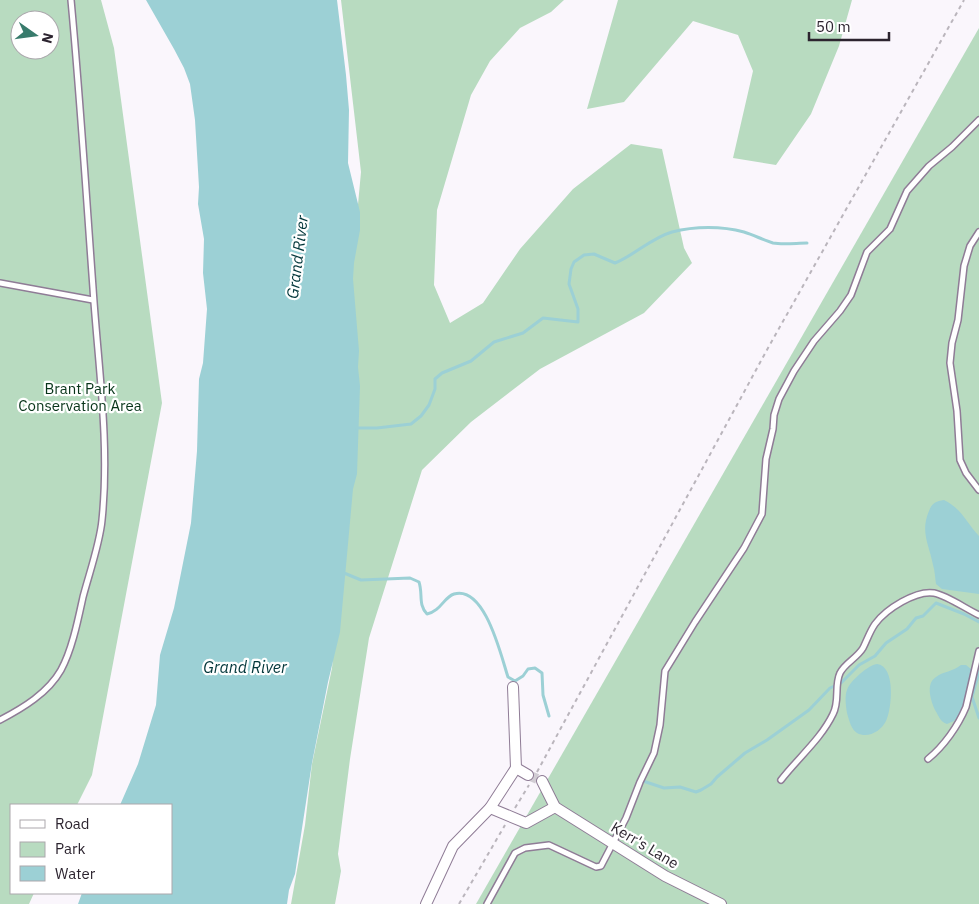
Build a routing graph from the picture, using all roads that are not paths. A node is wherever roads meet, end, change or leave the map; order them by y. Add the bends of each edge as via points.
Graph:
1 (71, 0) edge
2 (979, 120) edge
3 (979, 232) edge
4 (0, 283) edge
5 (93, 300) junction
6 (979, 490) edge
7 (979, 615) edge
8 (979, 651) edge
9 (513, 687) dead end
10 (0, 720) edge
11 (928, 759) dead end
12 (516, 768) junction
13 (781, 780) dead end
14 (556, 807) junction
15 (490, 808) junction
16 (612, 844) junction
17 (426, 904) edge
18 (488, 904) edge
19 (721, 904) edge

1 - 5 lane
2 - 16 lane via 907,191 890,229 867,252 850,295 814,341 779,399 766,459 762,514 744,548 665,671 656,747
3 - 6 lane via 970,246 964,266 950,363 960,460
4 - 5 lane
5 - 10 lane via 105,466 102,521 62,668 34,700
7 - 13 lane via 929,593 906,600 888,612 876,623 860,652 841,671 836,708 827,725
8 - 11 lane via 966,707 940,748
9 - 12 street
12 - 14 street, Kerr's Lane via 533,779
12 - 15 street
14 - 15 street via 526,822
14 - 16 street, Kerr's Lane
15 - 17 street via 453,846
16 - 18 lane via 604,863 598,867 549,845 520,850 508,864
16 - 19 street, Kerr's Lane

